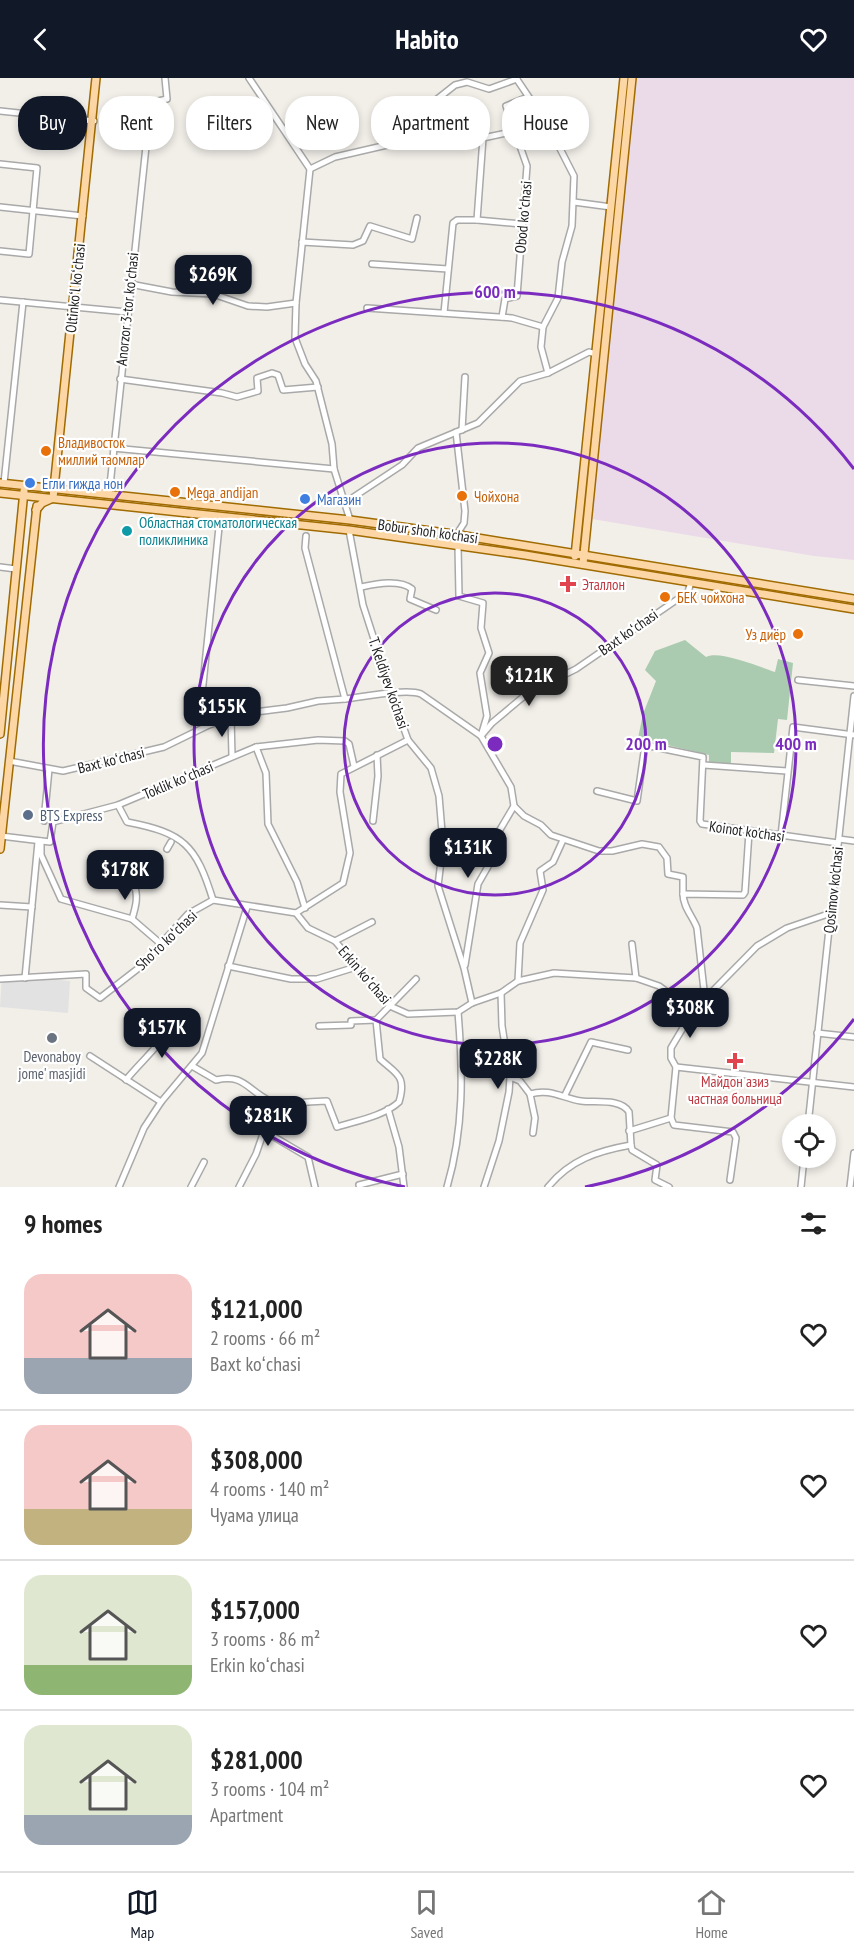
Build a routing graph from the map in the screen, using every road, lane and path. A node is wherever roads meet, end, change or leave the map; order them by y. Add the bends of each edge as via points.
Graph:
1 (96, 78) edge
2 (165, 78) edge
3 (249, 78) edge
4 (624, 78) edge
5 (632, 78) edge
6 (516, 79) edge
7 (527, 96) edge
8 (0, 111) edge
9 (94, 121) junction
10 (502, 133) edge
11 (522, 150) edge
12 (561, 150) edge
13 (0, 164) edge
14 (310, 169) junction
15 (574, 202) junction
16 (0, 207) edge
17 (611, 207) junction
18 (33, 211) junction
19 (82, 216) junction
20 (417, 218) dead end
21 (477, 220) junction
22 (521, 224) junction
23 (302, 242) junction
24 (0, 251) edge
25 (372, 264) dead end
26 (448, 269) junction
27 (130, 284) junction
28 (0, 300) edge
29 (22, 302) junction
30 (296, 303) junction
31 (73, 307) junction
32 (367, 308) dead end
33 (127, 312) junction
34 (444, 313) junction
35 (502, 317) junction
36 (543, 327) junction
37 (598, 360) junction
38 (548, 373) junction
39 (465, 377) dead end
40 (120, 379) junction
41 (318, 387) junction
42 (459, 431) junction
43 (0, 437) edge
44 (8, 438) junction
45 (113, 448) junction
46 (334, 469) junction
47 (2, 483) edge
48 (25, 486) junction
49 (39, 487) junction
50 (54, 489) junction
51 (0, 493) edge
52 (23, 495) junction
53 (109, 495) junction
54 (38, 496) junction
55 (53, 498) junction
56 (346, 502) junction
57 (22, 509) junction
58 (36, 510) junction
59 (220, 517) junction
60 (350, 520) junction
61 (349, 530) junction
62 (457, 534) junction
63 (306, 536) dead end
64 (458, 546) junction
65 (580, 552) junction
66 (579, 564) junction
67 (0, 567) edge
68 (16, 569) junction
69 (691, 582) junction
70 (361, 586) junction
71 (854, 599) edge
72 (854, 609) edge
73 (436, 610) dead end
74 (0, 646) edge
75 (9, 647) junction
76 (798, 680) dead end
77 (854, 686) edge
78 (392, 695) junction
79 (854, 696) edge
80 (345, 699) junction
81 (1, 708) edge
82 (231, 718) junction
83 (209, 725) junction
84 (0, 734) edge
85 (852, 734) edge
86 (481, 736) junction
87 (408, 740) junction
88 (256, 747) junction
89 (376, 755) junction
90 (232, 756) junction
91 (9, 761) junction
92 (704, 765) junction
93 (354, 766) junction
94 (49, 769) junction
95 (787, 771) junction
96 (597, 791) dead end
97 (118, 806) junction
98 (514, 806) junction
99 (44, 820) dead end
100 (373, 821) dead end
101 (749, 832) junction
102 (1, 836) edge
103 (781, 836) junction
104 (172, 838) junction
105 (563, 840) junction
106 (854, 840) edge
107 (40, 841) junction
108 (839, 841) junction
109 (0, 849) edge
110 (167, 849) dead end
111 (134, 882) dead end
112 (683, 894) junction
113 (213, 900) junction
114 (0, 905) edge
115 (32, 907) junction
116 (247, 907) junction
117 (305, 908) junction
118 (296, 913) junction
119 (831, 913) junction
120 (132, 919) junction
121 (372, 922) dead end
122 (335, 941) junction
123 (161, 944) junction
124 (632, 944) dead end
125 (228, 966) junction
126 (356, 967) junction
127 (464, 968) junction
128 (25, 978) junction
129 (636, 978) junction
130 (0, 979) edge
131 (416, 979) dead end
132 (518, 981) junction
133 (501, 993) junction
134 (705, 999) junction
135 (472, 1003) junction
136 (390, 1006) junction
137 (693, 1011) junction
138 (458, 1012) junction
139 (376, 1020) junction
140 (172, 1022) dead end
141 (319, 1026) dead end
142 (817, 1033) junction
143 (854, 1037) edge
144 (627, 1050) dead end
145 (90, 1056) dead end
146 (192, 1066) junction
147 (676, 1066) junction
148 (510, 1077) junction
149 (126, 1080) junction
150 (812, 1083) junction
151 (854, 1087) edge
152 (531, 1094) junction
153 (565, 1095) junction
154 (271, 1101) junction
155 (161, 1102) junction
156 (388, 1109) junction
157 (809, 1114) edge
158 (672, 1118) junction
159 (264, 1131) junction
160 (629, 1131) junction
161 (533, 1132) dead end
162 (631, 1146) junction
163 (854, 1153) edge
164 (204, 1162) dead end
165 (803, 1168) edge
166 (403, 1174) junction
167 (730, 1180) dead end
168 (359, 1185) dead end
169 (119, 1187) edge
170 (191, 1187) edge
171 (239, 1187) edge
172 (315, 1187) edge
173 (404, 1187) edge
174 (447, 1187) edge
175 (484, 1187) edge
176 (548, 1187) edge
177 (669, 1187) edge
178 (801, 1187) edge
179 (850, 1187) edge

1 - 9 main road, Oltinkoʻl koʻchasi
2 - 27 street, Anorzor 3-tor koʻchasi via 167,99 151,105
3 - 14 street
4 - 17 main road
5 - 37 main road
6 - 7 street
6 - 14 street via 489,89 467,82 455,86 436,100 400,142 335,157
8 - 9 street
9 - 19 main road, Oltinkoʻl koʻchasi
10 - 21 street via 485,136 481,141
11 - 22 street, Obod koʻchasi via 527,166
12 - 15 street via 572,171
13 - 18 street via 37,168
14 - 23 street
15 - 17 street
15 - 36 street via 558,298
16 - 18 street
17 - 37 main road
18 - 19 street
18 - 24 street via 28,254
19 - 31 main road, Oltinkoʻl koʻchasi
20 - 23 street via 412,239 370,226 363,241 353,245
21 - 22 street
21 - 26 street via 454,221
22 - 35 street, Obod koʻchasi via 517,296 504,298
23 - 30 street
25 - 26 street
26 - 34 street
27 - 30 street via 171,292 213,294 248,306
27 - 33 street, Anorzor 3-tor koʻchasi
28 - 29 street
29 - 31 street
29 - 44 street
30 - 41 street via 297,347
31 - 33 street
31 - 50 main road, Oltinkoʻl koʻchasi
32 - 34 street
33 - 40 street, Anorzor 3-tor koʻchasi
34 - 35 street
35 - 36 street
36 - 38 street via 541,347
37 - 38 street via 589,352
37 - 65 main road
38 - 42 street via 520,381 478,423
39 - 42 street
40 - 41 street via 237,397 258,391 257,378 272,373 278,375 283,390
40 - 45 street, Anorzor 3-tor koʻchasi
41 - 46 street
42 - 56 street via 418,448 402,465
42 - 62 street via 465,511
43 - 44 street
44 - 47 street
45 - 46 street
45 - 53 street, Anorzor 3-tor koʻchasi
46 - 56 street
47 - 48 main road, Bobur shoh ko'chasi
48 - 49 main road, Bobur shoh ko'chasi
48 - 52 main road
49 - 50 main road, Bobur shoh ko'chasi
49 - 54 main road
50 - 53 main road, Bobur shoh ko'chasi
50 - 54 main road
50 - 55 main road, Oltinkoʻl koʻchasi
51 - 52 main road, Bobur shoh ko'chasi
52 - 54 main road, Bobur shoh ko'chasi
52 - 57 main road
53 - 60 main road, Bobur shoh ko'chasi
54 - 55 main road, Bobur shoh ko'chasi
54 - 57 main road
54 - 58 main road
55 - 58 main road
55 - 59 main road, Bobur shoh ko'chasi
56 - 60 street
57 - 68 main road
58 - 91 main road
59 - 61 main road, Bobur shoh ko'chasi
59 - 83 street via 201,704
60 - 62 main road, Bobur shoh ko'chasi
61 - 64 main road, Bobur shoh ko'chasi
61 - 70 street, T. Keldiyev ko'chasi
62 - 65 main road, Bobur shoh ko'chasi
63 - 80 street via 305,548
64 - 66 main road, Bobur shoh ko'chasi
64 - 86 street via 459,596 483,603 481,628 489,653 480,673 487,716
65 - 66 main road
65 - 71 main road, Bobur shoh ko'chasi
66 - 69 main road, Bobur shoh ko'chasi
67 - 68 street
68 - 75 main road
69 - 72 main road, Bobur shoh ko'chasi
69 - 86 street, Baxt koʻchasi via 688,592 580,667 529,692
70 - 73 street via 407,586 412,589 410,599
70 - 78 street, T. Keldiyev ko'chasi via 363,605
74 - 75 street
75 - 81 main road
76 - 77 street
78 - 80 street, Baxt koʻchasi
78 - 86 street, Baxt koʻchasi via 412,690 421,694
78 - 87 street, T. Keldiyev ko'chasi
79 - 85 street, Qosimov ko'chasi
80 - 82 street, Baxt koʻchasi via 318,700
81 - 84 main road
82 - 83 street, Baxt koʻchasi
82 - 90 street
83 - 94 street, Baxt koʻchasi via 164,747 63,771
85 - 95 street via 793,727
85 - 108 street, Qosimov ko'chasi
86 - 98 street via 511,787
87 - 89 street
87 - 127 street, T. Keldiyev ko'chasi via 431,768 439,796 443,844 438,886
88 - 90 street, Toklik koʻchasi
88 - 93 street, Toklik koʻchasi via 345,741
88 - 117 street via 266,773 268,824 297,882
89 - 93 street
89 - 100 street
90 - 97 street, Toklik koʻchasi
91 - 94 street, Baxt koʻchasi
91 - 102 main road
92 - 95 street
92 - 96 street via 703,757 645,745 638,801
92 - 101 street, Koinot ko'chasi via 699,821
93 - 117 street via 341,774 340,783 350,853 343,883
94 - 99 street
95 - 103 street
97 - 104 street via 127,822
97 - 107 street, Toklik koʻchasi via 53,822 51,841
98 - 105 street
98 - 127 street via 498,833 490,862 478,884
101 - 103 street, Koinot ko'chasi
101 - 112 street via 743,895
102 - 107 street
102 - 109 main road
103 - 108 street, Koinot ko'chasi
104 - 110 street
104 - 113 street via 196,855
105 - 112 street via 599,851 653,844 665,855 669,874 683,877
105 - 132 street via 553,862 541,869 543,890 520,943
106 - 108 street, Koinot ko'chasi
107 - 115 street
107 - 120 street via 41,855 62,899
108 - 119 street, Qosimov ko'chasi
111 - 120 street via 137,904
112 - 134 street via 683,902 697,928
113 - 116 street
113 - 123 street, Shoʻro koʻchasi via 188,914
114 - 115 street
115 - 128 street
116 - 118 street
116 - 125 street
117 - 118 street
118 - 122 street, Erkin koʻchasi via 308,928
119 - 134 street via 787,928 757,946
119 - 142 street, Qosimov ko'chasi
120 - 123 street
121 - 122 street
122 - 126 street, Erkin koʻchasi
123 - 128 street, Shoʻro koʻchasi via 140,967 100,998 86,988 86,974
124 - 129 street
125 - 126 street via 291,979 317,979
125 - 146 street via 208,1040
126 - 136 street, Erkin koʻchasi
127 - 135 street, T. Keldiyev ko'chasi
128 - 130 street, Shoʻro koʻchasi
129 - 132 street via 554,973
129 - 137 street via 659,986
131 - 136 street
132 - 133 street
133 - 135 street
133 - 148 street
134 - 137 street
135 - 138 street
136 - 138 street, Erkin koʻchasi via 408,1014
136 - 139 street
137 - 147 street via 671,1048
138 - 174 street via 463,1072 456,1157
139 - 141 street
139 - 156 street via 380,1059 396,1070 401,1085 399,1102
140 - 149 street via 158,1047
142 - 143 street
142 - 150 street, Qosimov ko'chasi
144 - 153 street via 591,1042
145 - 149 street
146 - 154 street via 216,1080 229,1077 246,1083
146 - 155 street
147 - 150 street
147 - 158 street
148 - 152 street via 520,1081
148 - 175 street via 507,1112
149 - 155 street
150 - 151 street
150 - 157 street, Qosimov ko'chasi
152 - 153 street via 546,1091
152 - 161 street via 536,1118
153 - 160 street via 622,1105 629,1112
154 - 156 street via 327,1101 337,1127
154 - 159 street via 261,1124
155 - 169 street via 144,1128
156 - 166 street
158 - 160 street
158 - 167 street via 674,1125 733,1132 736,1138
159 - 171 street
159 - 172 street via 308,1157
160 - 162 street
162 - 176 street via 582,1157
162 - 177 street via 657,1166 655,1180
163 - 179 street
164 - 170 street
165 - 178 street
166 - 168 street
166 - 173 street

